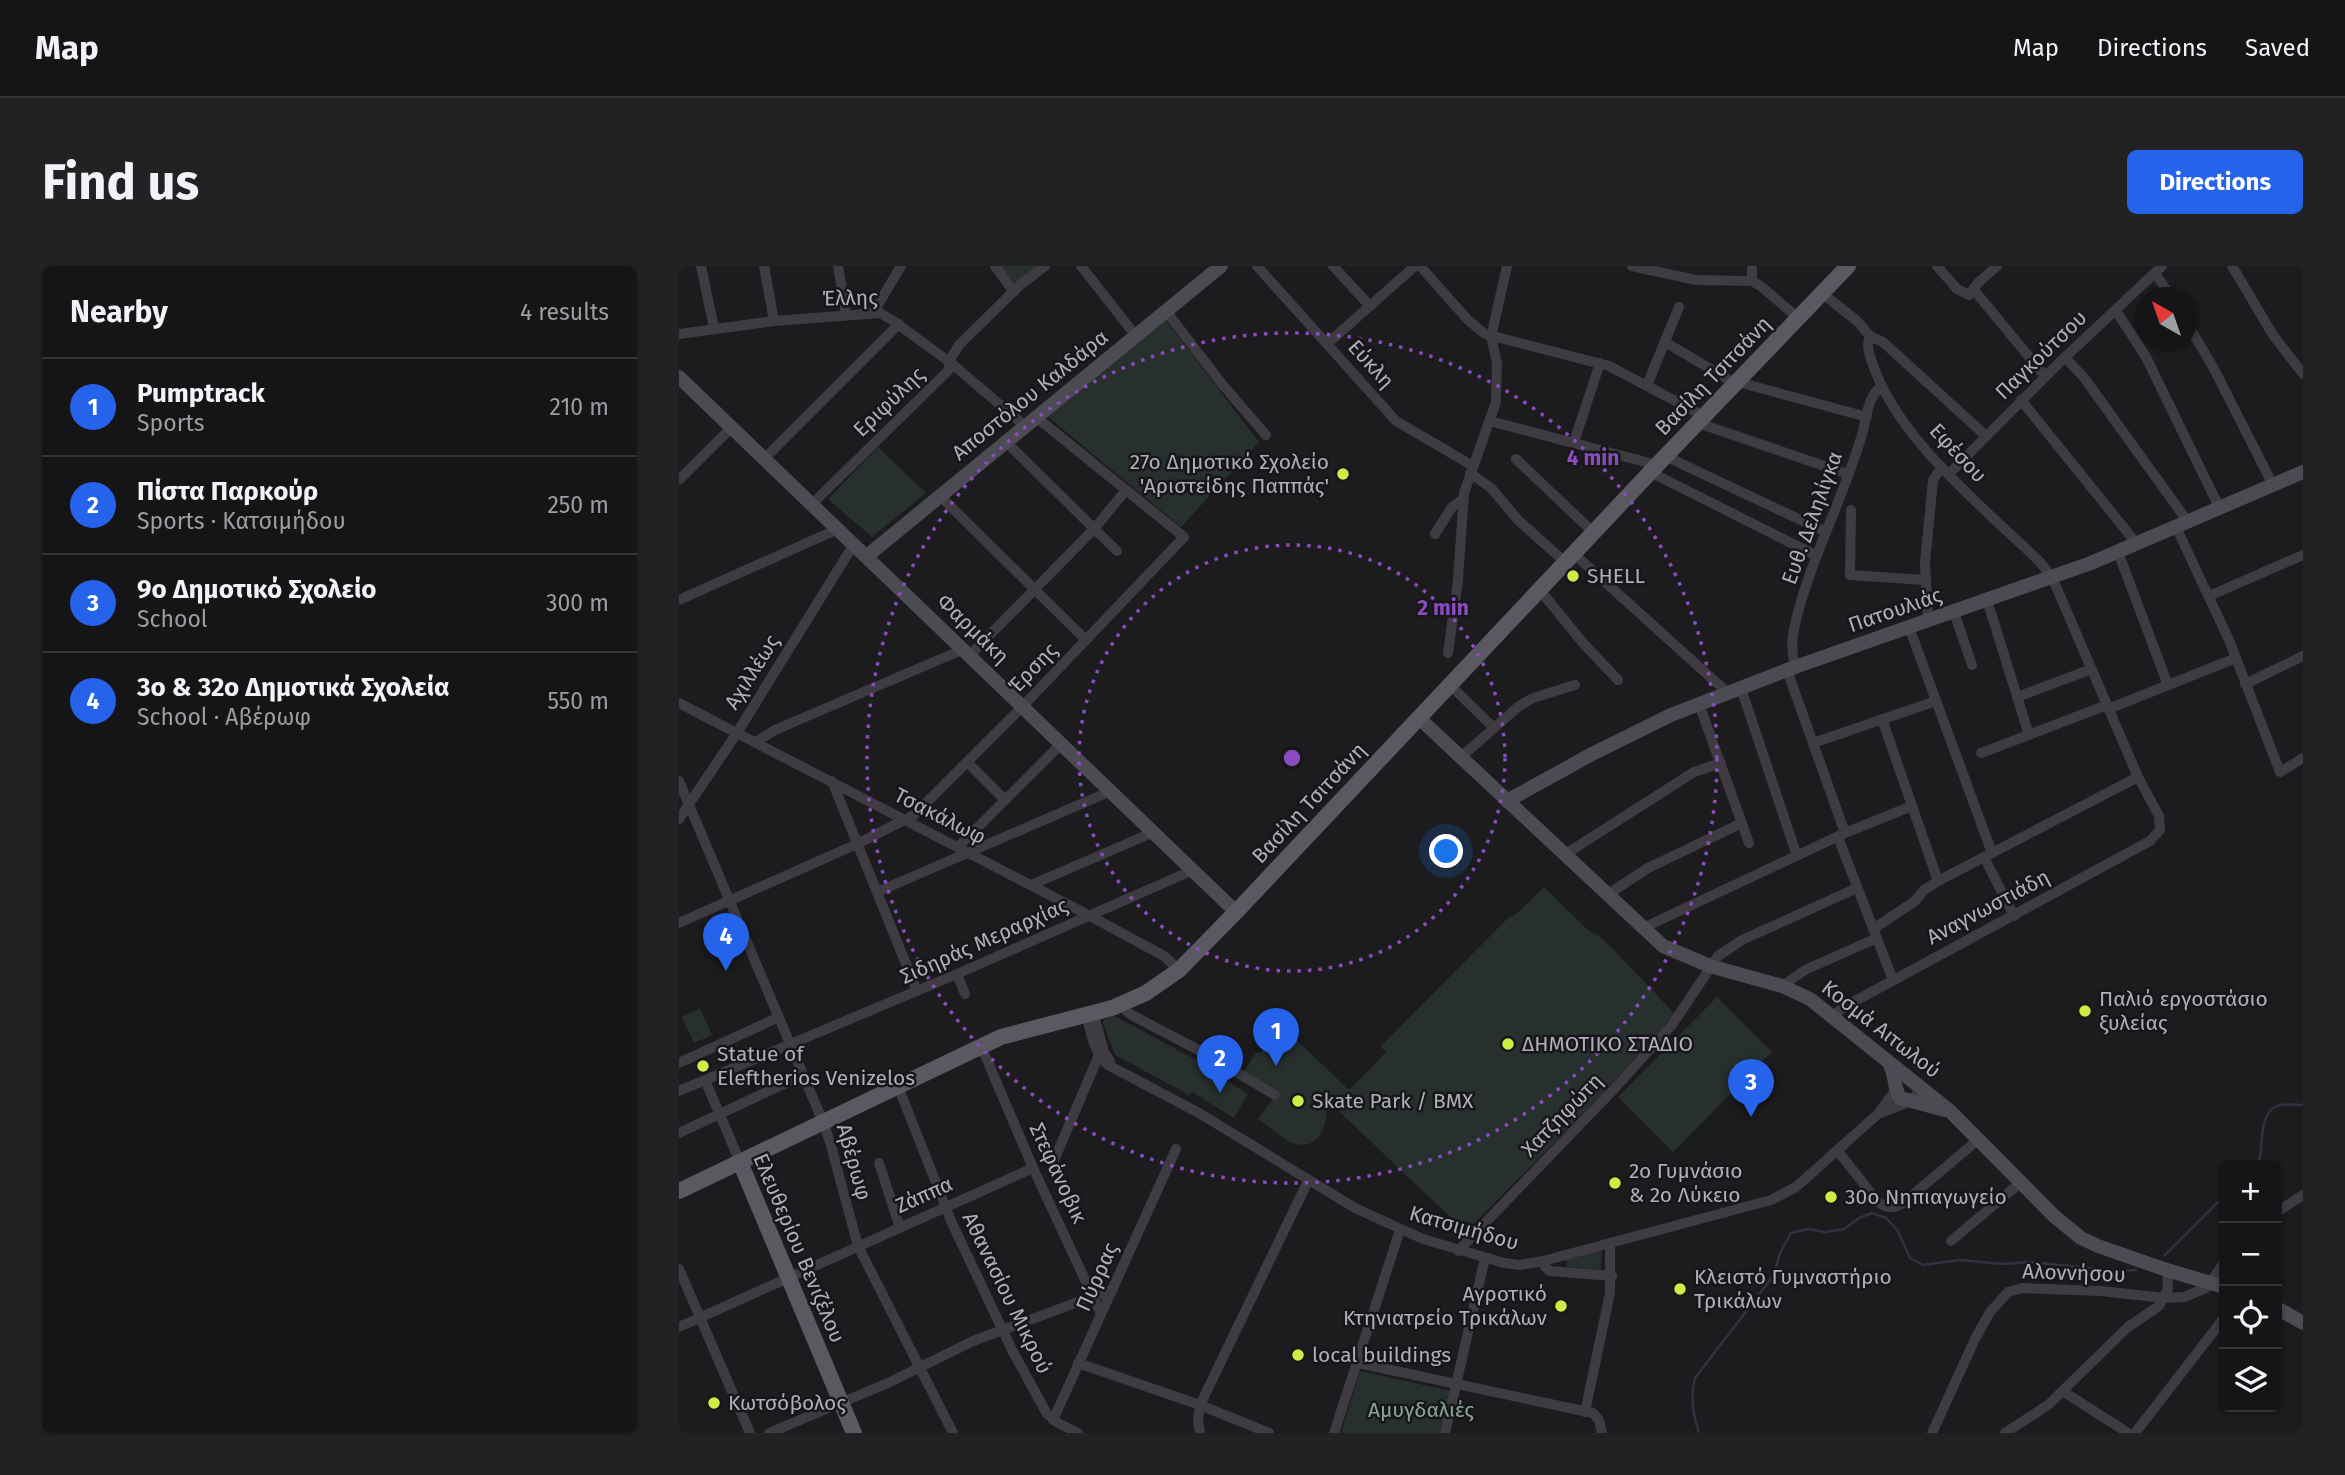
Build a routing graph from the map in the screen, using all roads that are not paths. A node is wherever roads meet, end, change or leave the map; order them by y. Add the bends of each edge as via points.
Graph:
1 (701, 266) edge
2 (764, 266) edge
3 (838, 266) edge
4 (901, 266) edge
5 (995, 266) edge
6 (1045, 266) edge
7 (1081, 266) edge
8 (1220, 266) edge
9 (1257, 266) edge
10 (1333, 266) edge
11 (1415, 266) edge
12 (1420, 266) edge
13 (1507, 266) edge
14 (1632, 266) edge
15 (1752, 266) edge
16 (1848, 266) edge
17 (1937, 266) edge
18 (1997, 266) edge
19 (2232, 266) edge
20 (2158, 269) edge
21 (1752, 281) junction
22 (2167, 287) edge
23 (1014, 292) junction
24 (1971, 292) junction
25 (1822, 293) junction
26 (1370, 306) junction
27 (1679, 307) dead end
28 (1167, 311) junction
29 (2116, 311) junction
30 (873, 313) junction
31 (846, 314) junction
32 (1798, 318) junction
33 (774, 321) junction
34 (899, 324) junction
35 (714, 328) junction
36 (679, 334) edge
37 (1136, 336) junction
38 (1870, 336) junction
39 (1491, 337) junction
40 (1665, 342) junction
41 (2198, 342) edge
42 (1327, 344) junction
43 (2065, 357) junction
44 (951, 363) junction
45 (1600, 363) junction
46 (2303, 374) edge
47 (2045, 376) junction
48 (679, 377) edge
49 (1737, 383) junction
50 (1647, 386) junction
51 (1881, 387) junction
52 (2021, 400) junction
53 (1867, 417) junction
54 (1701, 419) junction
55 (1490, 421) junction
56 (1030, 422) junction
57 (732, 427) junction
58 (1266, 435) dead end
59 (1986, 436) junction
60 (1006, 442) junction
61 (1574, 442) junction
62 (765, 458) junction
63 (1516, 459) dead end
64 (1657, 464) junction
65 (1471, 470) junction
66 (1946, 471) junction
67 (1848, 474) junction
68 (680, 477) edge
69 (2301, 478) edge
70 (2273, 485) junction
71 (1126, 490) junction
72 (940, 496) junction
73 (1463, 499) junction
74 (812, 504) junction
75 (2220, 509) junction
76 (1851, 510) dead end
77 (2182, 525) junction
78 (1094, 528) junction
79 (838, 529) junction
80 (1826, 532) junction
81 (1594, 533) junction
82 (1435, 534) dead end
83 (1184, 537) joint
84 (854, 544) junction
85 (2137, 544) junction
86 (1117, 551) dead end
87 (2118, 552) junction
88 (2303, 555) edge
89 (867, 556) junction
90 (1817, 556) junction
91 (1570, 559) junction
92 (2052, 577) junction
93 (1925, 580) junction
94 (1035, 589) junction
95 (1540, 590) junction
96 (2209, 596) junction
97 (679, 600) edge
98 (1987, 600) junction
99 (1954, 612) junction
100 (1928, 621) junction
101 (1909, 627) junction
102 (1086, 640) junction
103 (967, 652) junction
104 (1448, 653) dead end
105 (2303, 656) edge
106 (2236, 658) junction
107 (1972, 665) dead end
108 (1791, 668) junction
109 (2092, 669) junction
110 (1618, 680) dead end
111 (2245, 684) junction
112 (1450, 685) junction
113 (1575, 685) dead end
114 (2168, 685) junction
115 (1735, 691) junction
116 (2017, 697) junction
117 (1936, 701) junction
118 (679, 703) edge
119 (1699, 704) junction
120 (1023, 706) junction
121 (2108, 707) junction
122 (1419, 718) junction
123 (1882, 719) junction
124 (1493, 727) junction
125 (737, 733) junction
126 (2029, 735) junction
127 (756, 743) junction
128 (1062, 743) junction
129 (1813, 743) junction
130 (1981, 753) dead end
131 (1461, 757) junction
132 (2303, 758) edge
133 (967, 762) junction
134 (1721, 763) junction
135 (2138, 777) junction
136 (679, 781) edge
137 (832, 781) junction
138 (1111, 791) junction
139 (1005, 800) junction
140 (1507, 801) junction
141 (690, 804) junction
142 (1912, 806) junction
143 (679, 819) edge
144 (906, 820) junction
145 (1742, 822) junction
146 (2159, 830) joint
147 (1154, 832) junction
148 (1841, 835) junction
149 (1749, 843) dead end
150 (857, 844) junction
151 (958, 847) junction
152 (969, 852) junction
153 (1564, 855) junction
154 (1988, 855) junction
155 (1797, 856) junction
156 (1193, 870) junction
157 (1938, 881) junction
158 (1031, 885) junction
159 (1857, 888) junction
160 (877, 892) junction
161 (1607, 895) junction
162 (731, 900) junction
163 (1236, 912) junction
164 (1090, 916) junction
165 (2014, 916) junction
166 (679, 923) edge
167 (1643, 928) junction
168 (1875, 933) junction
169 (1710, 966) junction
170 (1179, 970) junction
171 (957, 974) junction
172 (1893, 980) junction
173 (1782, 986) junction
174 (918, 991) junction
175 (965, 994) dead end
176 (1119, 1005) junction
177 (1090, 1013) junction
178 (779, 1017) junction
179 (1832, 1017) junction
180 (790, 1044) junction
181 (981, 1046) junction
182 (1886, 1059) junction
183 (1105, 1060) junction
184 (679, 1063) edge
185 (803, 1075) junction
186 (705, 1080) junction
187 (1916, 1082) junction
188 (898, 1086) junction
189 (1897, 1088) junction
190 (679, 1091) edge
191 (1275, 1095) dead end
192 (1910, 1101) junction
193 (1950, 1111) junction
194 (720, 1114) junction
195 (1878, 1114) junction
196 (823, 1122) junction
197 (679, 1133) edge
198 (1979, 1139) junction
199 (1176, 1149) dead end
200 (1837, 1150) junction
201 (740, 1162) junction
202 (879, 1163) dead end
203 (1052, 1165) dead end
204 (1033, 1168) junction
205 (1308, 1181) junction
206 (2021, 1182) junction
207 (679, 1191) edge
208 (2303, 1195) edge
209 (945, 1207) junction
210 (2282, 1209) edge
211 (899, 1228) junction
212 (1400, 1230) junction
213 (1951, 1241) dead end
214 (1610, 1243) junction
215 (858, 1247) junction
216 (1458, 1251) junction
217 (1562, 1256) junction
218 (1485, 1258) junction
219 (1543, 1261) junction
220 (679, 1269) edge
221 (2167, 1270) junction
222 (1562, 1272) junction
223 (1612, 1276) junction
224 (789, 1278) junction
225 (2218, 1284) edge
226 (1113, 1289) junction
227 (1094, 1296) junction
228 (2165, 1298) junction
229 (2282, 1311) edge
230 (1101, 1314) junction
231 (701, 1319) junction
232 (2303, 1323) edge
233 (2219, 1325) edge
234 (679, 1327) edge
235 (1001, 1329) junction
236 (1078, 1363) junction
237 (1358, 1363) junction
238 (920, 1367) junction
239 (1457, 1385) junction
240 (2064, 1392) junction
241 (842, 1403) junction
242 (1201, 1405) junction
243 (1585, 1412) junction
244 (1053, 1420) junction
245 (1061, 1431) edge
246 (750, 1433) edge
247 (769, 1433) edge
248 (854, 1433) edge
249 (953, 1433) edge
250 (1078, 1433) edge
251 (1199, 1433) edge
252 (1269, 1433) edge
253 (1334, 1433) edge
254 (1445, 1433) edge
255 (1602, 1433) edge
256 (1932, 1433) edge
257 (2005, 1433) edge
258 (2128, 1433) edge
259 (2136, 1433) edge

1 - 35 street
2 - 33 street
3 - 31 street
4 - 30 street
5 - 23 street
6 - 23 street, Εριφύλης
7 - 37 street
8 - 28 street, Αποστόλου Καλδάρα
9 - 42 street, Εύκλη
10 - 26 street
11 - 26 street
12 - 39 street via 1468,320
13 - 39 street
14 - 21 street via 1696,280
15 - 21 street
16 - 25 main road, Βασίλη Τσιτσάνη
17 - 24 street via 1957,289
18 - 24 street
19 - 46 street via 2273,335
20 - 22 street
20 - 29 street, Παγκούτσου
21 - 32 street
23 - 44 street, Εριφύλης via 959,345
24 - 47 street
25 - 32 main road, Βασίλη Τσιτσάνη
25 - 38 street
26 - 42 street
27 - 40 street
28 - 37 street, Αποστόλου Καλδάρα
28 - 58 street
29 - 43 street, Παγκούτσου
29 - 75 street via 2145,357
30 - 31 street, Έλλης
30 - 34 street, Έλλης
31 - 33 street, Έλλης
32 - 49 main road, Βασίλη Τσιτσάνη
33 - 35 street, Έλλης
34 - 44 street, Έλλης
34 - 62 street
35 - 36 street, Έλλης
37 - 56 street, Αποστόλου Καλδάρα
38 - 51 street, Εφέσου via 1869,351
38 - 59 street via 1883,342
39 - 45 street
39 - 55 street via 1497,386
40 - 49 street
40 - 50 street
41 - 70 street
42 - 65 street, Εύκλη via 1396,421
43 - 47 street, Παγκούτσου
43 - 77 street via 2085,379
44 - 56 street, Έλλης
44 - 74 street, Εριφύλης
45 - 50 street
45 - 61 street
47 - 52 street, Παγκούτσου
48 - 57 street, Φαρμάκη
49 - 53 street
49 - 54 main road, Βασίλη Τσιτσάνη
50 - 54 street
51 - 53 street, Ευθ. Δεληλίγκα via 1873,394
51 - 66 street, Εφέσου via 1899,416
52 - 59 street, Παγκούτσου
52 - 85 street
53 - 67 street, Ευθ. Δεληλίγκα
54 - 64 main road, Βασίλη Τσιτσάνη
54 - 67 street
55 - 61 street
55 - 65 street
56 - 60 street, Αποστόλου Καλδάρα
56 - 71 street, Έλλης
57 - 62 street, Φαρμάκη
57 - 68 street
59 - 66 street, Παγκούτσου
60 - 72 street, Αποστόλου Καλδάρα
60 - 78 street
61 - 64 street
62 - 74 street, Φαρμάκη
63 - 81 street
64 - 80 street
64 - 81 main road, Βασίλη Τσιτσάνη
64 - 90 street
65 - 73 street
65 - 91 street, Εύκλη via 1519,521
66 - 92 street, Εφέσου
66 - 93 street via 1933,480
67 - 80 street, Ευθ. Δεληλίγκα
69 - 70 street, Πατουλιάς
70 - 75 street, Πατουλιάς
71 - 78 street
71 - 83 street, Έλλης
72 - 89 street, Αποστόλου Καλδάρα
72 - 94 street
73 - 82 street via 1452,507
73 - 104 street
74 - 79 street, Φαρμάκη
75 - 77 street, Πατουλιάς
76 - 93 street via 1850,575
77 - 85 street, Πατουλιάς
77 - 96 street
78 - 86 street
78 - 94 street
79 - 84 street, Φαρμάκη
79 - 97 street
80 - 90 street, Ευθ. Δεληλίγκα
81 - 91 main road, Βασίλη Τσιτσάνη
83 - 102 street, Έρσης
84 - 89 street, Φαρμάκη
84 - 125 street, Αχιλλέως
85 - 87 street, Πατουλιάς
87 - 92 street, Πατουλιάς
87 - 114 street
88 - 96 street
89 - 103 street, Φαρμάκη
90 - 108 street, Ευθ. Δεληλίγκα via 1793,630
91 - 95 main road, Βασίλη Τσιτσάνη
91 - 115 street, Εύκλη
92 - 98 street, Πατουλιάς
92 - 109 street, Εφέσου
93 - 100 street
94 - 102 street
94 - 103 street
95 - 110 street
95 - 112 main road, Βασίλη Τσιτσάνη
96 - 106 street
98 - 99 street, Πατουλιάς
98 - 116 street
99 - 100 street, Πατουλιάς
99 - 107 street
100 - 101 street, Πατουλιάς
101 - 108 street, Πατουλιάς
101 - 117 street
102 - 120 street, Έρσης
103 - 120 street, Φαρμάκη
103 - 127 street via 775,730
105 - 111 street
106 - 111 street
106 - 114 street
108 - 115 street, Πατουλιάς
108 - 129 street, Ευθ. Δεληλίγκα
109 - 116 street
109 - 121 street, Εφέσου
111 - 132 street via 2280,772
112 - 122 main road, Βασίλη Τσιτσάνη
112 - 124 street
113 - 124 street via 1532,698
114 - 121 street
115 - 119 street, Πατουλιάς
115 - 155 street
116 - 126 street
117 - 123 street
117 - 154 street
118 - 125 street, Τσακάλωφ
119 - 134 street
119 - 140 street, Πατουλιάς via 1622,738
120 - 128 street, Φαρμάκη
120 - 133 street, Έρσης
121 - 126 street
121 - 135 street, Εφέσου
122 - 131 street, Κοσμά Αιτωλού
122 - 163 main road, Βασίλη Τσιτσάνη
123 - 129 street
123 - 142 street
124 - 131 street
125 - 127 street, Τσακάλωφ
125 - 141 street, Αχιλλέως
126 - 130 street
127 - 137 street, Τσακάλωφ
128 - 138 street, Φαρμάκη
128 - 139 street
129 - 148 street, Ευθ. Δεληλίγκα
131 - 140 street, Κοσμά Αιτωλού
133 - 139 street
133 - 144 street, Έρσης
134 - 145 street
134 - 153 street via 1694,772
135 - 146 street, Εφέσου via 2159,816
135 - 154 street
136 - 141 street, Αβέρωφ
137 - 144 street, Τσακάλωφ
137 - 150 street
138 - 147 street, Φαρμάκη
138 - 152 street
139 - 151 street
140 - 153 street, Κοσμά Αιτωλού
141 - 143 street, Αχιλλέως
141 - 162 street, Αβέρωφ
142 - 148 street
142 - 157 street
144 - 150 street, Έρσης
144 - 151 street, Τσακάλωφ
145 - 149 street
145 - 161 street via 1670,856
146 - 165 street, Αναγνωστιάδη via 2150,841
147 - 156 street, Φαρμάκη
147 - 158 street
148 - 155 street
148 - 159 street, Ευθ. Δεληλίγκα
150 - 160 street
150 - 162 street, Έρσης
151 - 152 street, Τσακάλωφ
152 - 158 street, Τσακάλωφ
152 - 160 street
153 - 161 street, Κοσμά Αιτωλού
154 - 157 street
154 - 165 street
155 - 167 street
156 - 163 street, Φαρμάκη
156 - 164 street, Σιδηράς Μεραρχίας
157 - 168 street
158 - 164 street, Τσακάλωφ
159 - 168 street, Ευθ. Δεληλίγκα
159 - 169 street, Χατζηφώτη via 1742,940
160 - 174 street
161 - 167 street, Κοσμά Αιτωλού
162 - 166 street, Έρσης
162 - 178 street, Αβέρωφ
163 - 170 main road, Βασίλη Τσιτσάνη
164 - 170 street, Τσακάλωφ via 1164,956
164 - 171 street, Σιδηράς Μεραρχίας
165 - 172 street, Αναγνωστιάδη
167 - 169 street, Κοσμά Αιτωλού via 1668,949
168 - 172 street, Ευθ. Δεληλίγκα
168 - 173 street
169 - 173 street, Κοσμά Αιτωλού
169 - 216 street, Χατζηφώτη via 1672,1025
170 - 176 main road, Βασίλη Τσιτσάνη
171 - 174 street, Σιδηράς Μεραρχίας
171 - 175 street
172 - 179 street, Αναγνωστιάδη
173 - 179 street, Κοσμά Αιτωλού via 1800,993
174 - 180 street, Σιδηράς Μεραρχίας
176 - 177 main road, Βασίλη Τσιτσάνη
176 - 191 street
177 - 181 main road, Βασίλη Τσιτσάνη
177 - 183 street
178 - 180 street, Αβέρωφ
178 - 184 street
179 - 182 street, Κοσμά Αιτωλού
180 - 185 street, Αβέρωφ
180 - 186 street, Σιδηράς Μεραρχίας
181 - 188 main road, Βασίλη Τσιτσάνη
181 - 204 street, Στεφάνοβικ
182 - 187 street, Κοσμά Αιτωλού
182 - 189 street
183 - 203 street via 1089,1078
183 - 205 street, Κατσιμήδου
185 - 194 street
185 - 196 street, Αβέρωφ
186 - 190 street, Σιδηράς Μεραρχίας
186 - 194 street, Ελευθερίου Βενιζέλου
187 - 189 street via 1903,1080
187 - 192 street via 1918,1095
187 - 193 street, Κοσμά Αιτωλού
188 - 196 main road, Βασίλη Τσιτσάνη
188 - 209 street, Αθανασίου Μικρού
189 - 192 street via 1900,1098
189 - 195 street
192 - 193 street
192 - 195 street
193 - 198 street, Κοσμά Αιτωλού
194 - 197 street
194 - 201 street, Ελευθερίου Βενιζέλου
195 - 200 street, Κατσιμήδου
196 - 201 main road, Βασίλη Τσιτσάνη
196 - 215 street, Αβέρωφ
198 - 200 street via 1893,1207 1878,1202
198 - 206 street, Κοσμά Αιτωλού
199 - 226 street, Πύρρας
200 - 214 street, Κατσιμήδου via 1796,1187 1770,1200
201 - 207 main road, Βασίλη Τσιτσάνη
201 - 224 main road, Ελευθερίου Βενιζέλου
202 - 211 street
204 - 209 street, Ζάππα
204 - 227 street, Στεφάνοβικ
205 - 212 street, Κατσιμήδου
205 - 242 street
206 - 213 street
206 - 221 street, Κοσμά Αιτωλού via 2081,1238
208 - 210 street
209 - 211 street, Ζάππα
209 - 235 street, Αθανασίου Μικρού
211 - 215 street, Ζάππα
212 - 216 street, Κατσιμήδου
212 - 237 street
214 - 217 street, Κατσιμήδου
214 - 223 street
215 - 224 street, Ζάππα
215 - 238 street, Αβέρωφ
216 - 218 street, Κατσιμήδου
217 - 219 street, Κατσιμήδου
217 - 222 street
218 - 219 street, Κατσιμήδου via 1511,1265
218 - 239 street
219 - 222 street via 1548,1269
220 - 231 street
221 - 225 street, Κοσμά Αιτωλού
221 - 228 street
222 - 223 street
223 - 243 street
224 - 231 street, Ζάππα
224 - 241 main road, Ελευθερίου Βενιζέλου
225 - 228 street, Αλοννήσου via 2196,1294
226 - 227 street
226 - 230 street, Πύρρας
227 - 230 street, Στεφάνοβικ
227 - 235 street
228 - 240 street via 2128,1326
228 - 256 street, Αλοννήσου via 2101,1291 2022,1288 2008,1292 1975,1339
229 - 232 street
230 - 236 street, Πύρρας
231 - 234 street, Ζάππα
231 - 246 street
233 - 259 street
235 - 238 street
235 - 244 street, Αθανασίου Μικρού
236 - 242 street
236 - 244 street, Πύρρας
237 - 239 street
237 - 253 street
238 - 241 street
238 - 249 street, Αβέρωφ
239 - 243 street
239 - 254 street
240 - 257 street
240 - 258 street
241 - 247 street
241 - 248 main road, Ελευθερίου Βενιζέλου
242 - 251 street
242 - 252 street
243 - 255 street via 1597,1416
244 - 245 street
245 - 250 street

